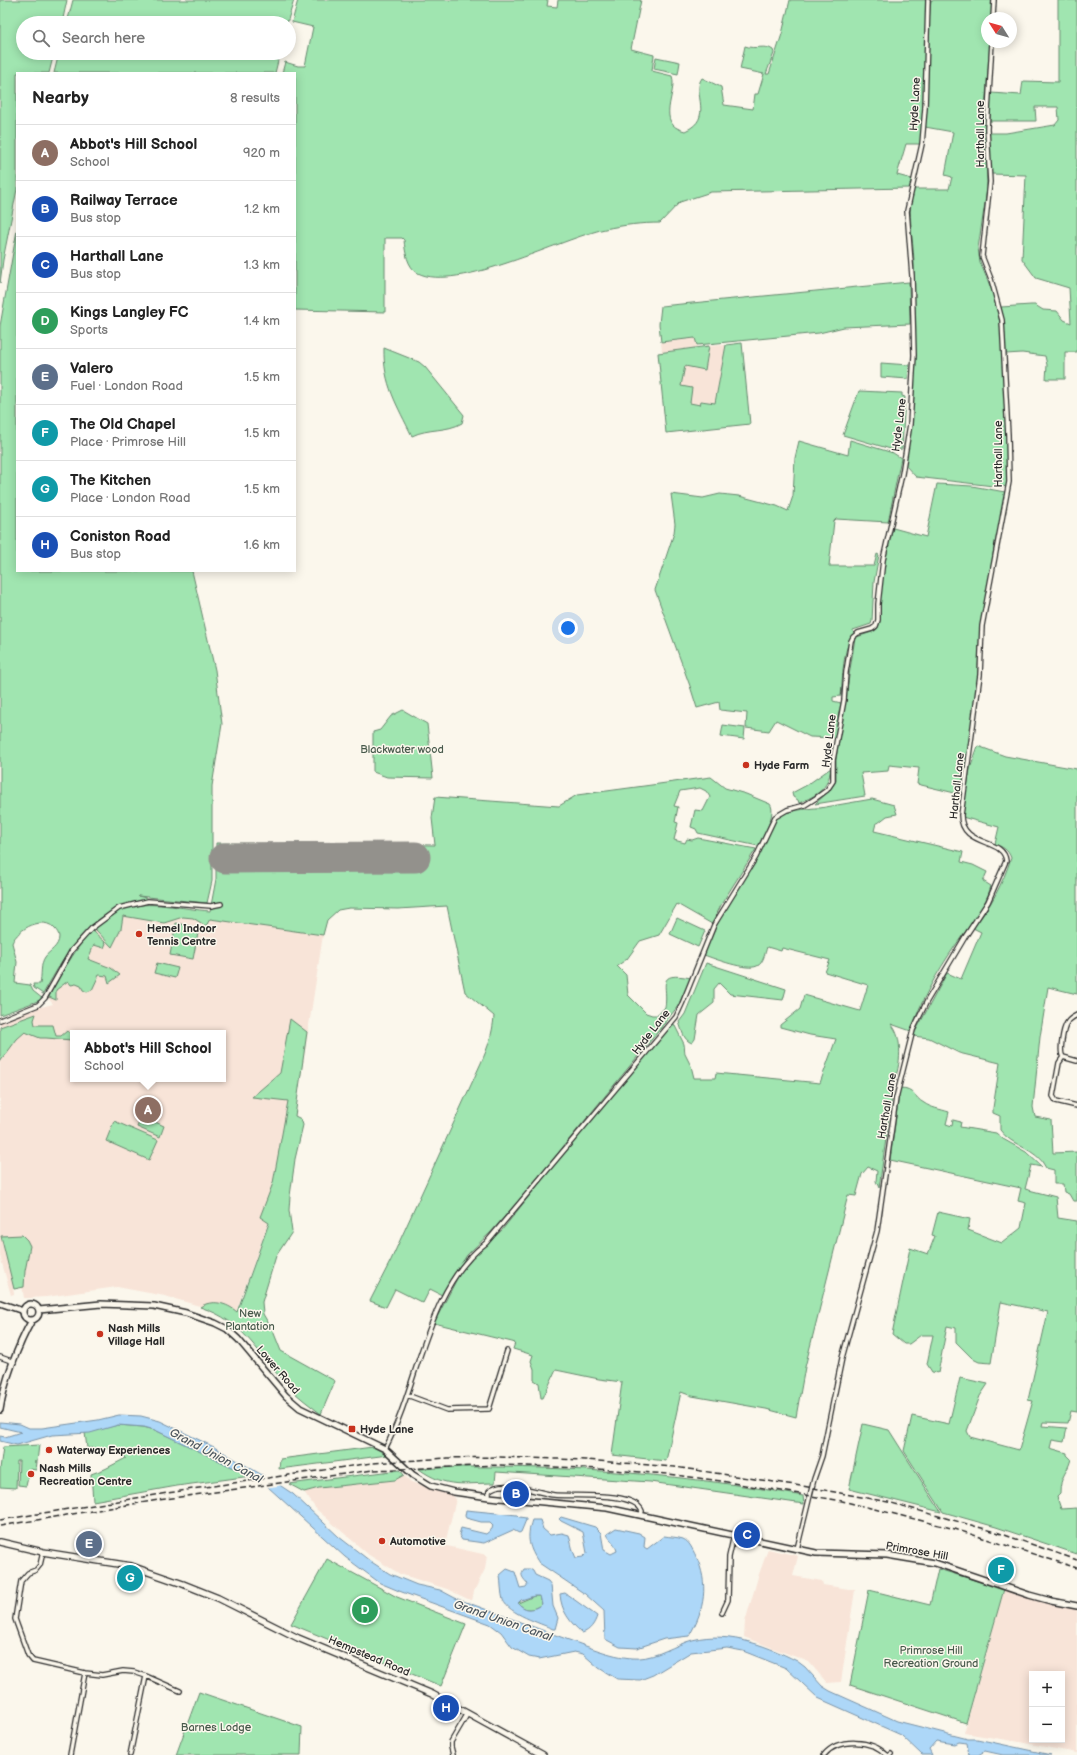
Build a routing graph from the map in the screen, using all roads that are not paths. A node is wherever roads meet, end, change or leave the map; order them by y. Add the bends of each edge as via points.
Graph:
1 (928, 0) edge
2 (994, 0) edge
3 (993, 12) edge
4 (992, 48) edge
5 (221, 904) dead end
6 (1077, 1015) edge
7 (0, 1020) edge
8 (1063, 1057) junction
9 (1077, 1061) edge
10 (1077, 1106) edge
11 (0, 1303) edge
12 (39, 1310) junction
13 (24, 1311) junction
14 (32, 1320) junction
15 (507, 1351) dead end
16 (0, 1357) edge
17 (14, 1362) junction
18 (407, 1395) junction
19 (0, 1410) edge
20 (385, 1449) junction
21 (489, 1497) junction
22 (641, 1515) junction
23 (734, 1535) junction
24 (0, 1542) edge
25 (797, 1549) junction
26 (43, 1552) junction
27 (1077, 1606) edge
28 (722, 1613) dead end
29 (85, 1673) junction
30 (146, 1676) junction
31 (180, 1691) dead end
32 (468, 1713) junction
33 (70, 1755) edge
34 (130, 1755) edge
35 (453, 1755) edge
36 (543, 1755) edge
37 (824, 1755) edge
38 (890, 1755) edge

1 - 18 street, Hyde Lane via 922,144 908,211 914,355 910,424 883,560 878,620 876,626 858,633 851,641 833,760 833,781 827,790 816,798 775,816 756,857 714,925 676,1017 486,1243 458,1270 432,1322
2 - 3 street
4 - 25 street, Harthall Lane via 987,129 990,182 982,256 1002,320 1009,482 982,626 980,675 961,824 972,836 1000,850 1006,861 988,902 931,994 913,1030 896,1098 877,1231 842,1358 822,1456
5 - 7 street via 212,906 148,901 119,908 92,928 72,950 38,1005
6 - 8 street via 1070,1019 1065,1027 1061,1051
8 - 9 street
8 - 10 street via 1058,1063 1054,1096 1056,1101
11 - 13 street
12 - 13 street via 31,1304 26,1306
12 - 14 street via 39,1316
12 - 20 street, Lower Road via 101,1304 154,1306 202,1317 227,1329 238,1339 286,1396 300,1408
13 - 14 street via 25,1317
14 - 17 street
15 - 18 street via 489,1408 447,1410
16 - 17 street
17 - 19 street
18 - 20 street, Hyde Lane
20 - 21 street, Lower Road via 413,1475 431,1486
21 - 22 street, Lower Road via 607,1508
21 - 22 street via 492,1487 502,1486 556,1495 596,1495 638,1505 642,1511
22 - 23 street, Primrose Hill
23 - 25 street, Primrose Hill
23 - 28 street via 729,1557 728,1600
24 - 26 main road, Hempstead Road
25 - 27 street, Primrose Hill via 816,1553 887,1555 935,1563 1029,1595
26 - 29 street via 40,1565 21,1581 15,1619 28,1655 33,1661
26 - 32 main road, Hempstead Road via 131,1566 183,1584 218,1598 298,1638 409,1684
29 - 30 street via 102,1675 123,1671
29 - 33 street
30 - 31 street
30 - 34 street
32 - 35 street via 451,1742
32 - 36 main road, Hempstead Road
37 - 38 street via 839,1746 863,1743 878,1747

